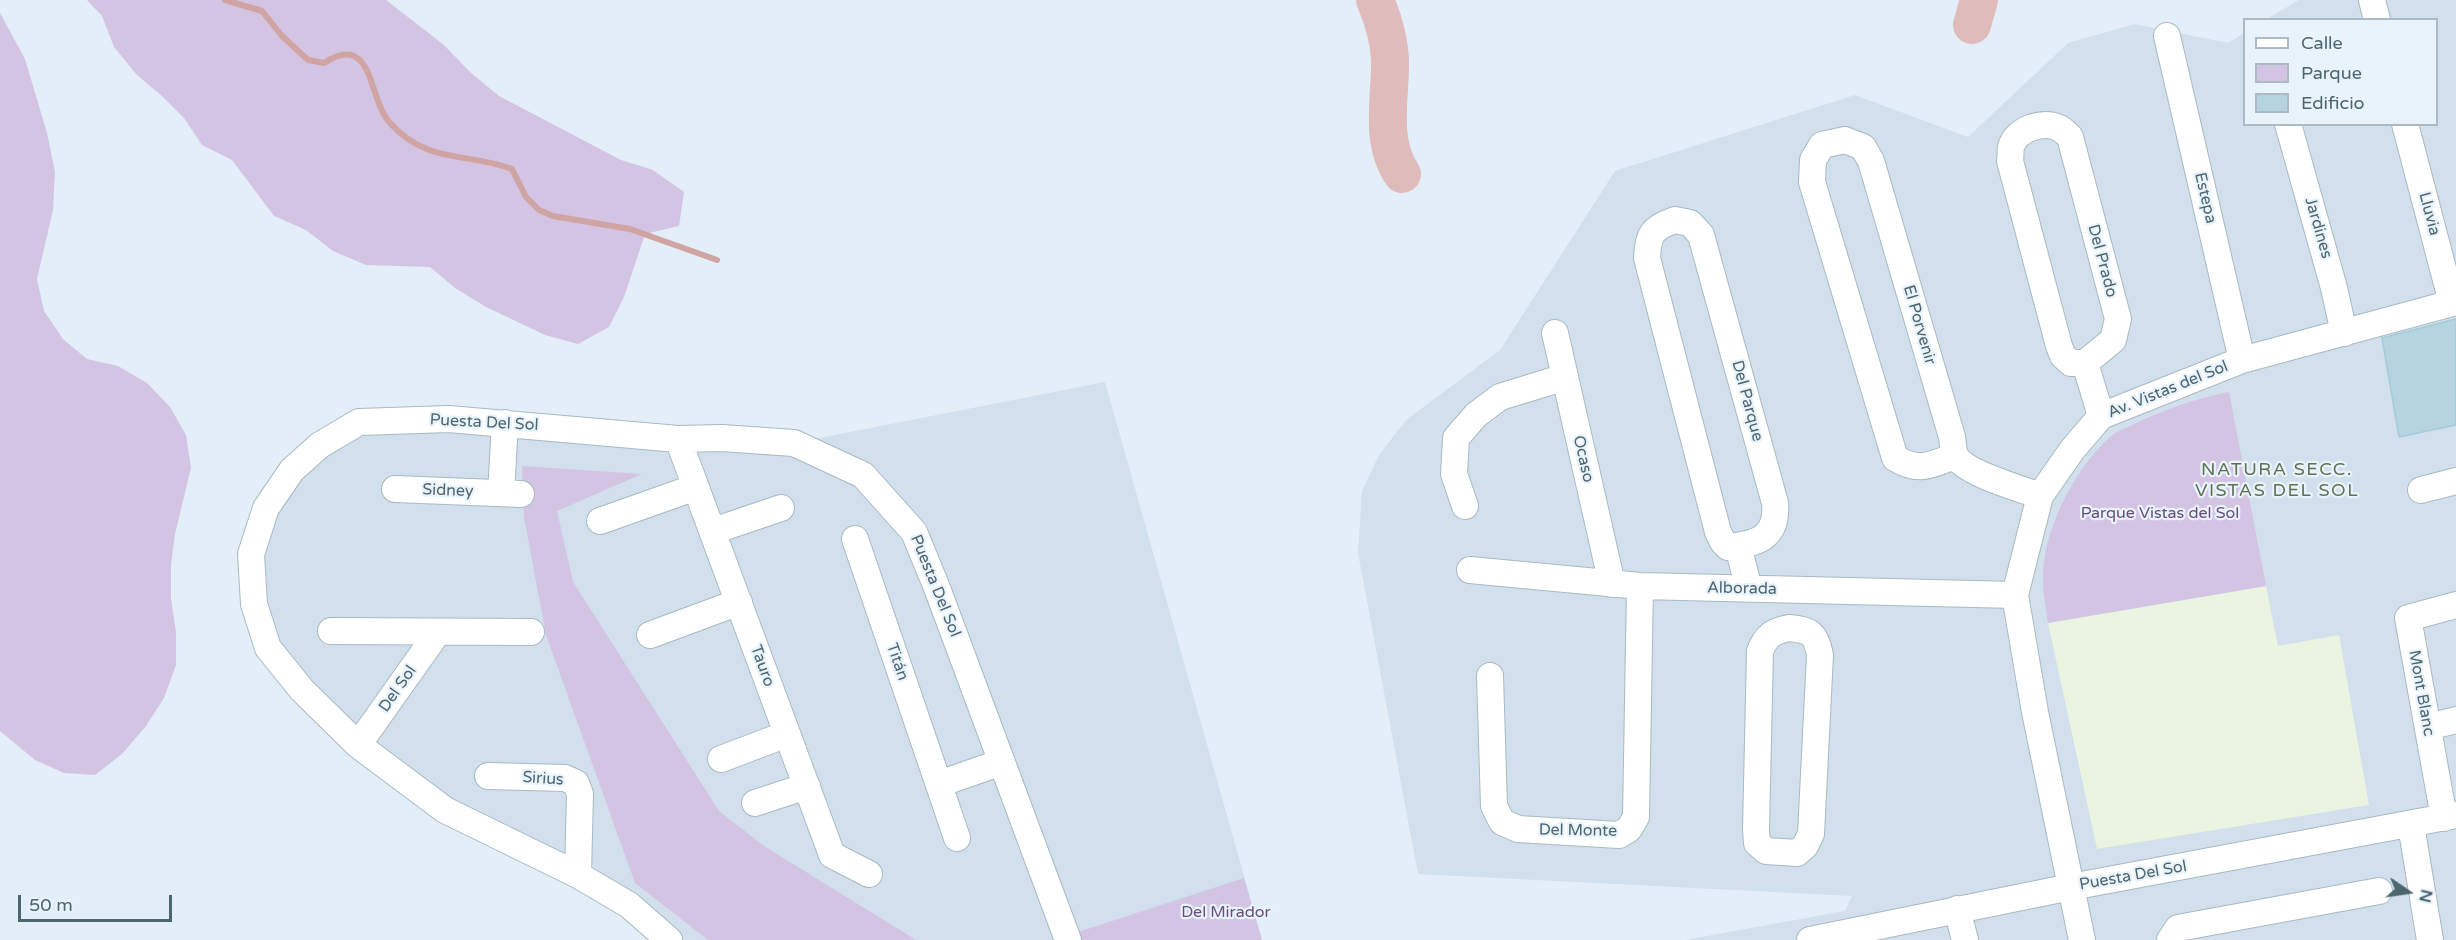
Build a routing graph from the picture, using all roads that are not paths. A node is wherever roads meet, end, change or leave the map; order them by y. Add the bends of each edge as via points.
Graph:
1 (2372, 0) edge
2 (2377, 18) edge
3 (2167, 36) dead end
4 (2289, 126) edge
5 (2406, 126) edge
6 (2454, 302) edge
7 (1555, 333) dead end
8 (2344, 333) junction
9 (2242, 360) junction
10 (2085, 363) junction
11 (1565, 377) junction
12 (2101, 416) junction
13 (505, 423) junction
14 (678, 439) junction
15 (1955, 456) junction
16 (2456, 481) edge
17 (696, 487) junction
18 (395, 489) dead end
19 (2421, 490) dead end
20 (2040, 496) junction
21 (1465, 506) dead end
22 (781, 508) dead end
23 (600, 521) dead end
24 (712, 531) junction
25 (855, 539) dead end
26 (1738, 546) junction
27 (1470, 570) dead end
28 (1612, 584) junction
29 (1640, 586) junction
30 (1749, 590) junction
31 (1790, 590) junction
32 (2015, 595) junction
33 (739, 602) junction
34 (2456, 605) edge
35 (1789, 628) junction
36 (331, 632) dead end
37 (438, 632) junction
38 (531, 632) dead end
39 (650, 635) dead end
40 (1490, 676) dead end
41 (2456, 720) edge
42 (2428, 727) junction
43 (787, 734) junction
44 (358, 745) junction
45 (720, 759) dead end
46 (1002, 762) junction
47 (488, 776) dead end
48 (939, 784) junction
49 (807, 786) junction
50 (755, 803) dead end
51 (2450, 816) edge
52 (2411, 825) junction
53 (957, 838) dead end
54 (869, 874) dead end
55 (579, 875) junction
56 (2071, 887) junction
57 (2379, 891) dead end
58 (1957, 909) junction
59 (669, 940) edge
60 (1068, 940) edge
61 (1810, 940) edge
62 (1965, 940) edge
63 (2082, 940) edge
64 (2170, 940) edge
65 (2430, 940) edge

1 - 2 street
3 - 9 street, Estepa
4 - 8 street, Jardines
5 - 6 street, Lluvia
6 - 8 street, Av. Vistas del Sol
7 - 11 street, Ocaso
8 - 9 street, Av. Vistas del Sol
9 - 12 street, Av. Vistas del Sol
10 - 10 street, Del Prado via 2113,340 2118,319 2070,137 2049,125 2028,129 2017,135 2010,161 2059,346 2071,363
10 - 12 street
11 - 21 street via 1500,397 1476,415 1456,438 1454,474
11 - 28 street, Ocaso
12 - 20 street, Av. Vistas del Sol
13 - 14 street, Puesta Del Sol
13 - 18 street, Sidney via 511,493
13 - 44 street, Puesta Del Sol via 449,419 359,422 320,445 292,470 266,508 251,554 254,604 268,648 302,690
14 - 17 street, Tauro
14 - 46 street, Puesta Del Sol via 794,443 863,475 914,532
15 - 15 street, El Porvenir via 1871,160 1863,147 1845,140 1822,145 1814,160 1812,182 1895,458 1922,468
15 - 20 street via 1974,470
16 - 19 street
17 - 23 street
17 - 24 street, Tauro
20 - 32 street, Av. Vistas del Sol
22 - 24 street
24 - 33 street, Tauro
25 - 48 street, Titán
26 - 26 street, Del Parque via 1728,547 1718,532 1647,258 1648,239 1658,225 1675,220 1690,223 1701,235 1775,503 1772,529 1762,539
26 - 30 street
27 - 28 street, Alborada
28 - 29 street, Alborada
29 - 30 street, Alborada
29 - 40 street, Del Monte via 1636,817 1629,829 1619,835 1518,829 1502,822 1494,806
30 - 31 street, Alborada
31 - 32 street, Alborada
31 - 35 street
32 - 56 street, Av. Vistas del Sol
33 - 39 street
33 - 43 street, Tauro
34 - 42 street, Mont Blanc via 2408,618
35 - 35 street via 1775,631 1765,639 1760,651 1757,843 1766,851 1797,853 1811,834 1820,655 1818,640 1806,630
36 - 37 street
37 - 38 street
37 - 44 street, Del Sol
41 - 42 street
42 - 51 street, Mont Blanc
43 - 45 street
43 - 49 street, Tauro
44 - 55 street, Puesta Del Sol via 445,810
46 - 48 street
46 - 60 street, Puesta Del Sol
47 - 55 street, Sirius via 565,778 576,783 580,794
48 - 53 street, Titán
49 - 50 street
49 - 54 street, Tauro via 832,855
51 - 52 street, Puesta Del Sol
52 - 56 street, Puesta Del Sol
52 - 65 street
55 - 59 street, Puesta Del Sol via 629,905
56 - 58 street, Puesta Del Sol
56 - 63 street, Av. Vistas del Sol
57 - 64 street via 2178,928
58 - 61 street, Puesta Del Sol
58 - 62 street

